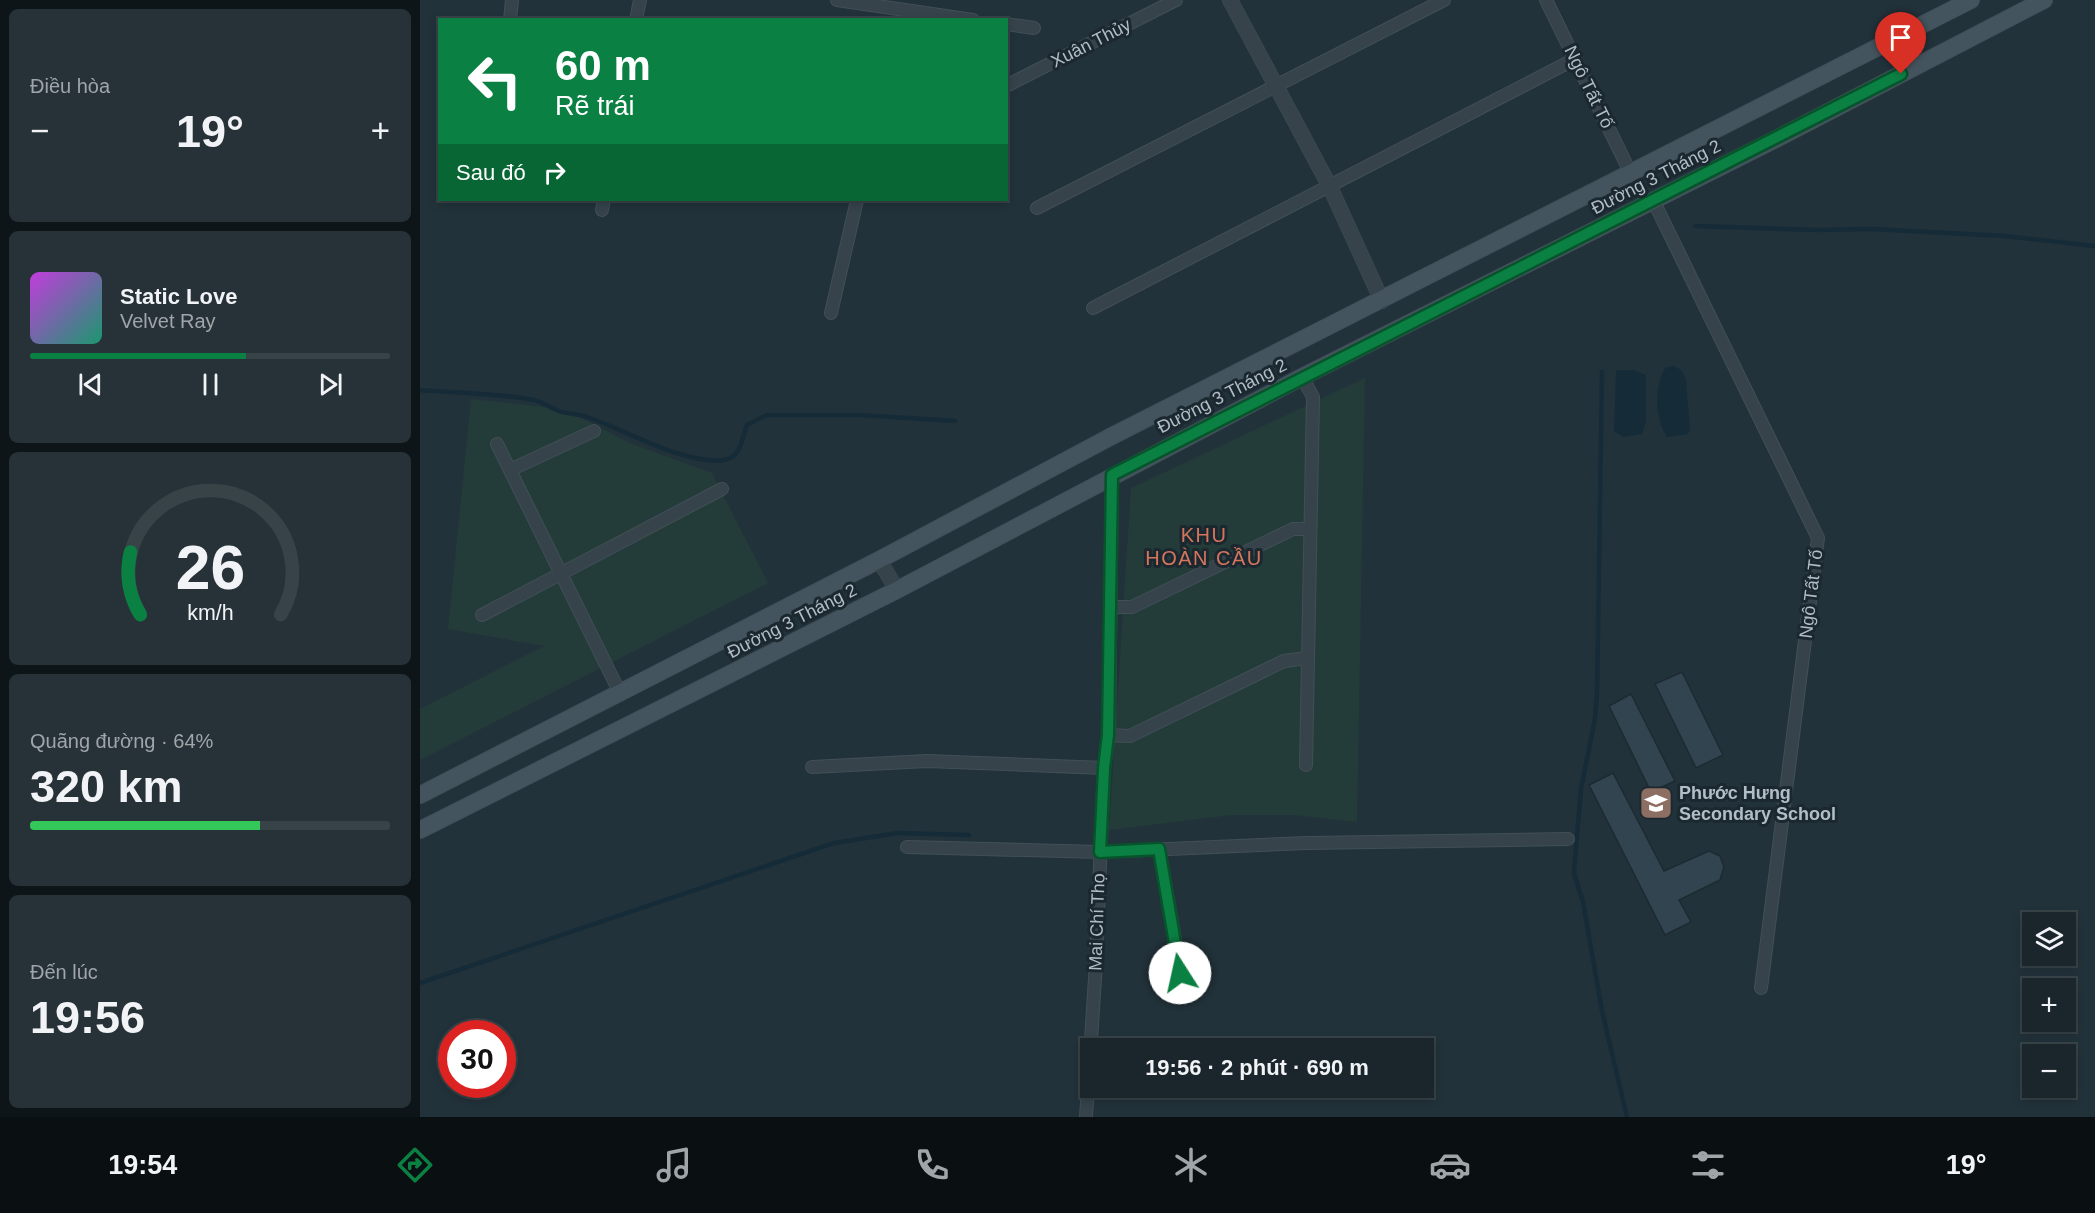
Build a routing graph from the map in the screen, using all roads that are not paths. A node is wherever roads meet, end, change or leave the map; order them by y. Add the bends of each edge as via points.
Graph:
1 (512, 0) edge
2 (640, 0) edge
3 (837, 0) edge
4 (1176, 0) edge
5 (1230, 0) edge
6 (1444, 0) edge
7 (1546, 0) edge
8 (1971, 0) edge
9 (2044, 0) edge
10 (900, 14) edge
11 (510, 18) edge
12 (636, 18) edge
13 (948, 18) edge
14 (1008, 24) edge
15 (1034, 28) dead end
16 (1575, 59) junction
17 (1008, 85) edge
18 (1275, 85) junction
19 (1631, 174) junction
20 (1330, 187) junction
21 (1653, 200) junction
22 (857, 201) edge
23 (1036, 208) dead end
24 (1382, 301) junction
25 (1093, 308) dead end
26 (831, 313) dead end
27 (1302, 377) junction
28 (594, 431) dead end
29 (497, 444) dead end
30 (510, 470) junction
31 (1112, 475) junction
32 (722, 489) dead end
33 (1309, 529) junction
34 (879, 560) junction
35 (562, 573) junction
36 (897, 590) junction
37 (1111, 607) junction
38 (482, 615) dead end
39 (1306, 658) junction
40 (620, 693) junction
41 (1108, 735) junction
42 (1306, 765) dead end
43 (812, 767) dead end
44 (1104, 768) junction
45 (420, 795) edge
46 (420, 830) edge
47 (1568, 839) dead end
48 (907, 847) dead end
49 (1159, 849) junction
50 (1100, 852) junction
51 (1180, 973) dead end
52 (1761, 988) dead end
53 (1086, 1117) edge

1 - 11 street
2 - 12 street
3 - 10 street
4 - 17 street, Xuân Thủy
5 - 18 street
6 - 18 street
7 - 16 street, Ngô Tất Tố
8 - 19 main road, Đường 3 Tháng 2
9 - 21 main road, Đường 3 Tháng 2
10 - 13 street
14 - 15 street
16 - 19 street, Ngô Tất Tố
16 - 20 street
18 - 20 street
18 - 23 street
19 - 24 main road, Đường 3 Tháng 2
20 - 24 street
20 - 25 street
21 - 27 main road, Đường 3 Tháng 2
21 - 52 street, Ngô Tất Tố via 1818,538
22 - 26 street
24 - 34 main road, Đường 3 Tháng 2 via 1112,436
27 - 31 main road, Đường 3 Tháng 2
27 - 33 street via 1313,397
28 - 30 street
29 - 30 street
30 - 35 street
31 - 36 main road, Đường 3 Tháng 2
31 - 37 street, Mai Chí Thọ
32 - 35 street
33 - 37 street via 1293,529 1132,607
33 - 39 street
34 - 36 street
34 - 40 main road, Đường 3 Tháng 2
35 - 38 street
35 - 40 street
36 - 46 main road, Đường 3 Tháng 2
37 - 41 street, Mai Chí Thọ
39 - 41 street via 1284,661 1130,736
39 - 42 street
40 - 45 main road, Đường 3 Tháng 2
41 - 44 street, Mai Chí Thọ
43 - 44 street via 927,761
44 - 50 street, Mai Chí Thọ
47 - 49 street
48 - 50 street
49 - 50 street
49 - 51 street
50 - 53 street, Mai Chí Thọ

